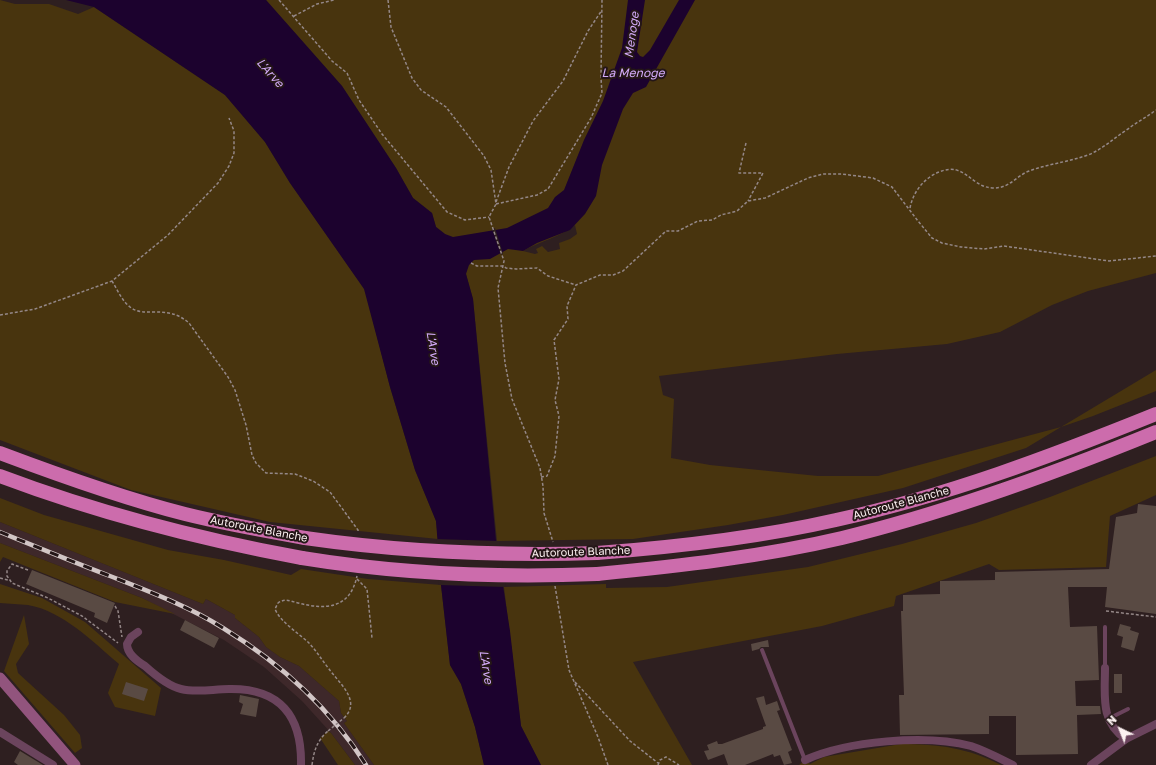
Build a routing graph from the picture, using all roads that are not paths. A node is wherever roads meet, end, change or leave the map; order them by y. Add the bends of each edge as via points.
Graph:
1 (1156, 414) edge
2 (1156, 432) edge
3 (0, 453) edge
4 (0, 476) edge
5 (1105, 627) dead end
6 (138, 632) dead end
7 (762, 650) dead end
8 (1105, 668) joint
9 (0, 678) edge
10 (1128, 709) dead end
11 (1108, 719) junction
12 (1156, 724) edge
13 (0, 732) edge
14 (1126, 739) junction
15 (805, 760) joint
16 (50, 763) edge
17 (75, 765) edge
18 (301, 765) edge
19 (1013, 765) edge
20 (1091, 765) edge

1 - 3 highway, Autoroute Blanche, bridge via 1010,470 877,510 748,537 597,553 442,553 305,538 241,527 149,504 99,489
2 - 4 highway, Autoroute Blanche, bridge via 1000,492 847,537 742,557 597,574 442,574 348,566 238,546 174,531 92,508
5 - 8 lane
6 - 18 street via 131,637 127,648 129,653 143,666 179,689 245,690 265,694 277,701 294,721 300,738
7 - 15 lane
8 - 11 street
9 - 17 main road
10 - 11 lane
11 - 14 street via 1116,732
12 - 14 street
13 - 16 street
14 - 20 street
15 - 19 street via 856,746 930,741 970,746

